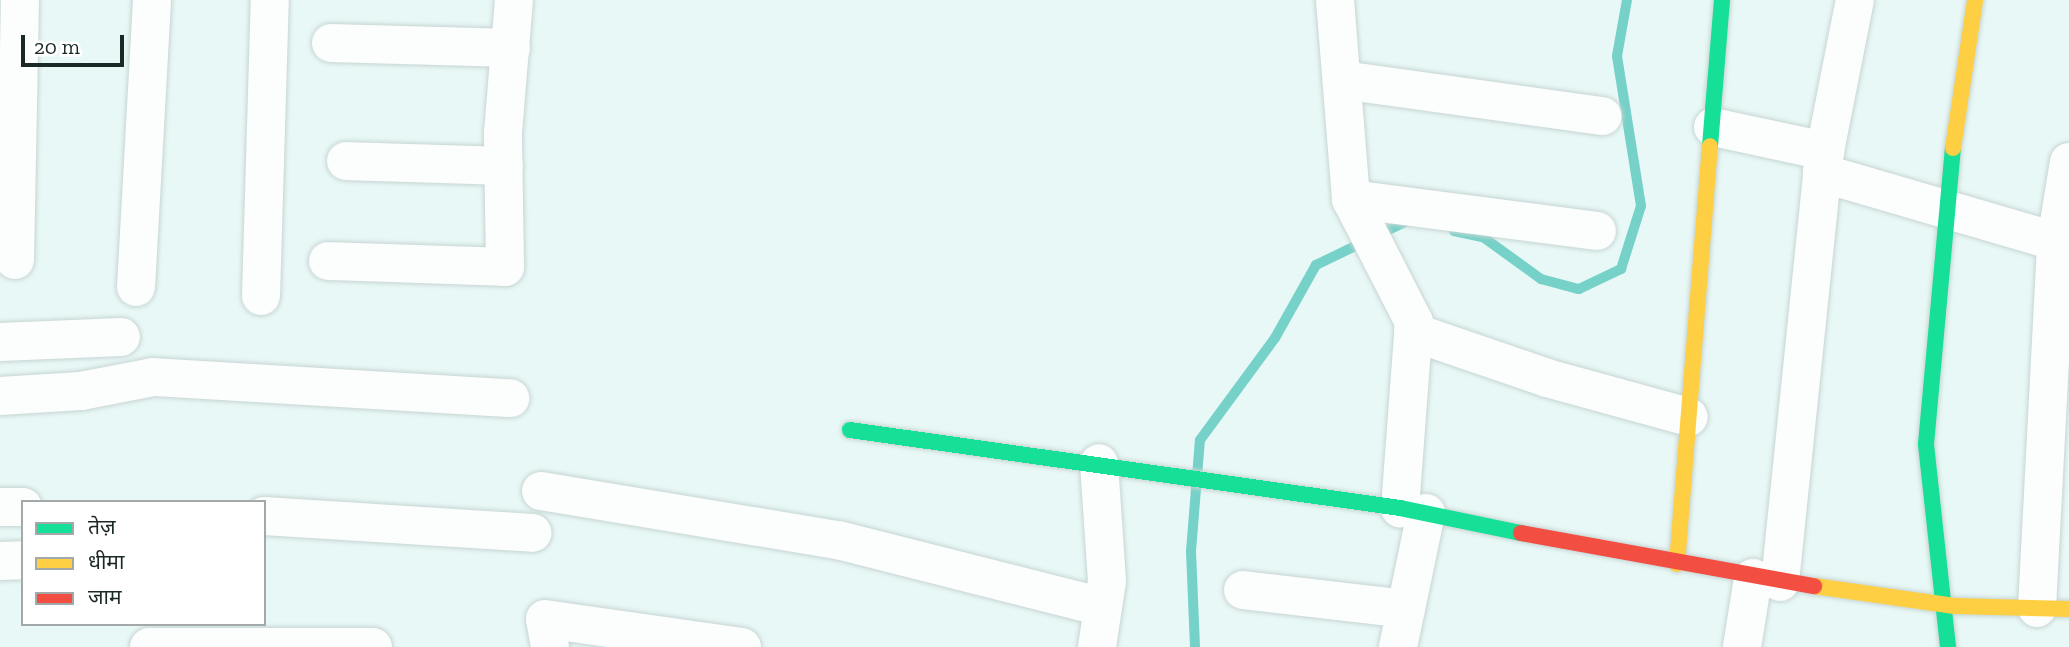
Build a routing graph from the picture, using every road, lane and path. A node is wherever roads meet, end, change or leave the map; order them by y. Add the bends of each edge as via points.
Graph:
1 (20, 0) edge
2 (152, 0) edge
3 (270, 0) edge
4 (514, 0) edge
5 (1335, 0) edge
6 (1722, 0) edge
7 (1855, 0) edge
8 (1975, 0) edge
9 (331, 43) dead end
10 (510, 48) junction
11 (1342, 80) junction
12 (1603, 116) dead end
13 (1713, 127) junction
14 (346, 161) dead end
15 (1824, 162) junction
16 (2069, 162) edge
17 (504, 166) junction
18 (1355, 207) junction
19 (1944, 209) junction
20 (1597, 230) dead end
21 (2062, 243) edge
22 (15, 260) dead end
23 (328, 261) dead end
24 (136, 287) dead end
25 (261, 296) dead end
26 (1413, 332) junction
27 (121, 337) dead end
28 (0, 342) edge
29 (0, 396) edge
30 (510, 398) dead end
31 (1689, 417) junction
32 (850, 430) dead end
33 (1099, 463) junction
34 (541, 491) dead end
35 (0, 507) edge
36 (21, 507) edge
37 (1413, 511) junction
38 (266, 516) edge
39 (532, 533) dead end
40 (21, 560) edge
41 (0, 561) edge
42 (1677, 564) junction
43 (1767, 580) junction
44 (1243, 590) dead end
45 (1947, 604) junction
46 (1103, 607) junction
47 (2053, 608) edge
48 (604, 636) edge
49 (1403, 637) edge
50 (149, 647) edge
51 (373, 647) edge
52 (550, 647) edge
53 (742, 647) edge
54 (1097, 647) edge
55 (1742, 647) edge
56 (1948, 647) edge

1 - 22 street
2 - 24 street
3 - 25 street
4 - 10 street
5 - 11 street
6 - 13 street
7 - 15 street
8 - 19 street
9 - 10 street
10 - 17 street
11 - 12 street
11 - 18 street
13 - 15 street
13 - 31 street
14 - 17 street
15 - 19 street
15 - 43 street
16 - 21 street
17 - 23 street via 505,267
18 - 20 street
18 - 26 street via 1414,322
19 - 21 street
19 - 45 street via 1926,444
21 - 47 street
26 - 31 street via 1547,378
26 - 37 street
27 - 28 street
29 - 30 street via 81,391 153,377
31 - 42 street
32 - 33 street
33 - 37 street
33 - 46 street via 1107,581
34 - 46 street via 838,540
35 - 36 street
37 - 42 street
37 - 49 street
38 - 39 street
40 - 41 street
42 - 43 street
43 - 45 street
43 - 55 street
44 - 49 street
45 - 47 street
45 - 56 street
46 - 54 street
48 - 52 street via 545,619
48 - 53 street
50 - 51 street

